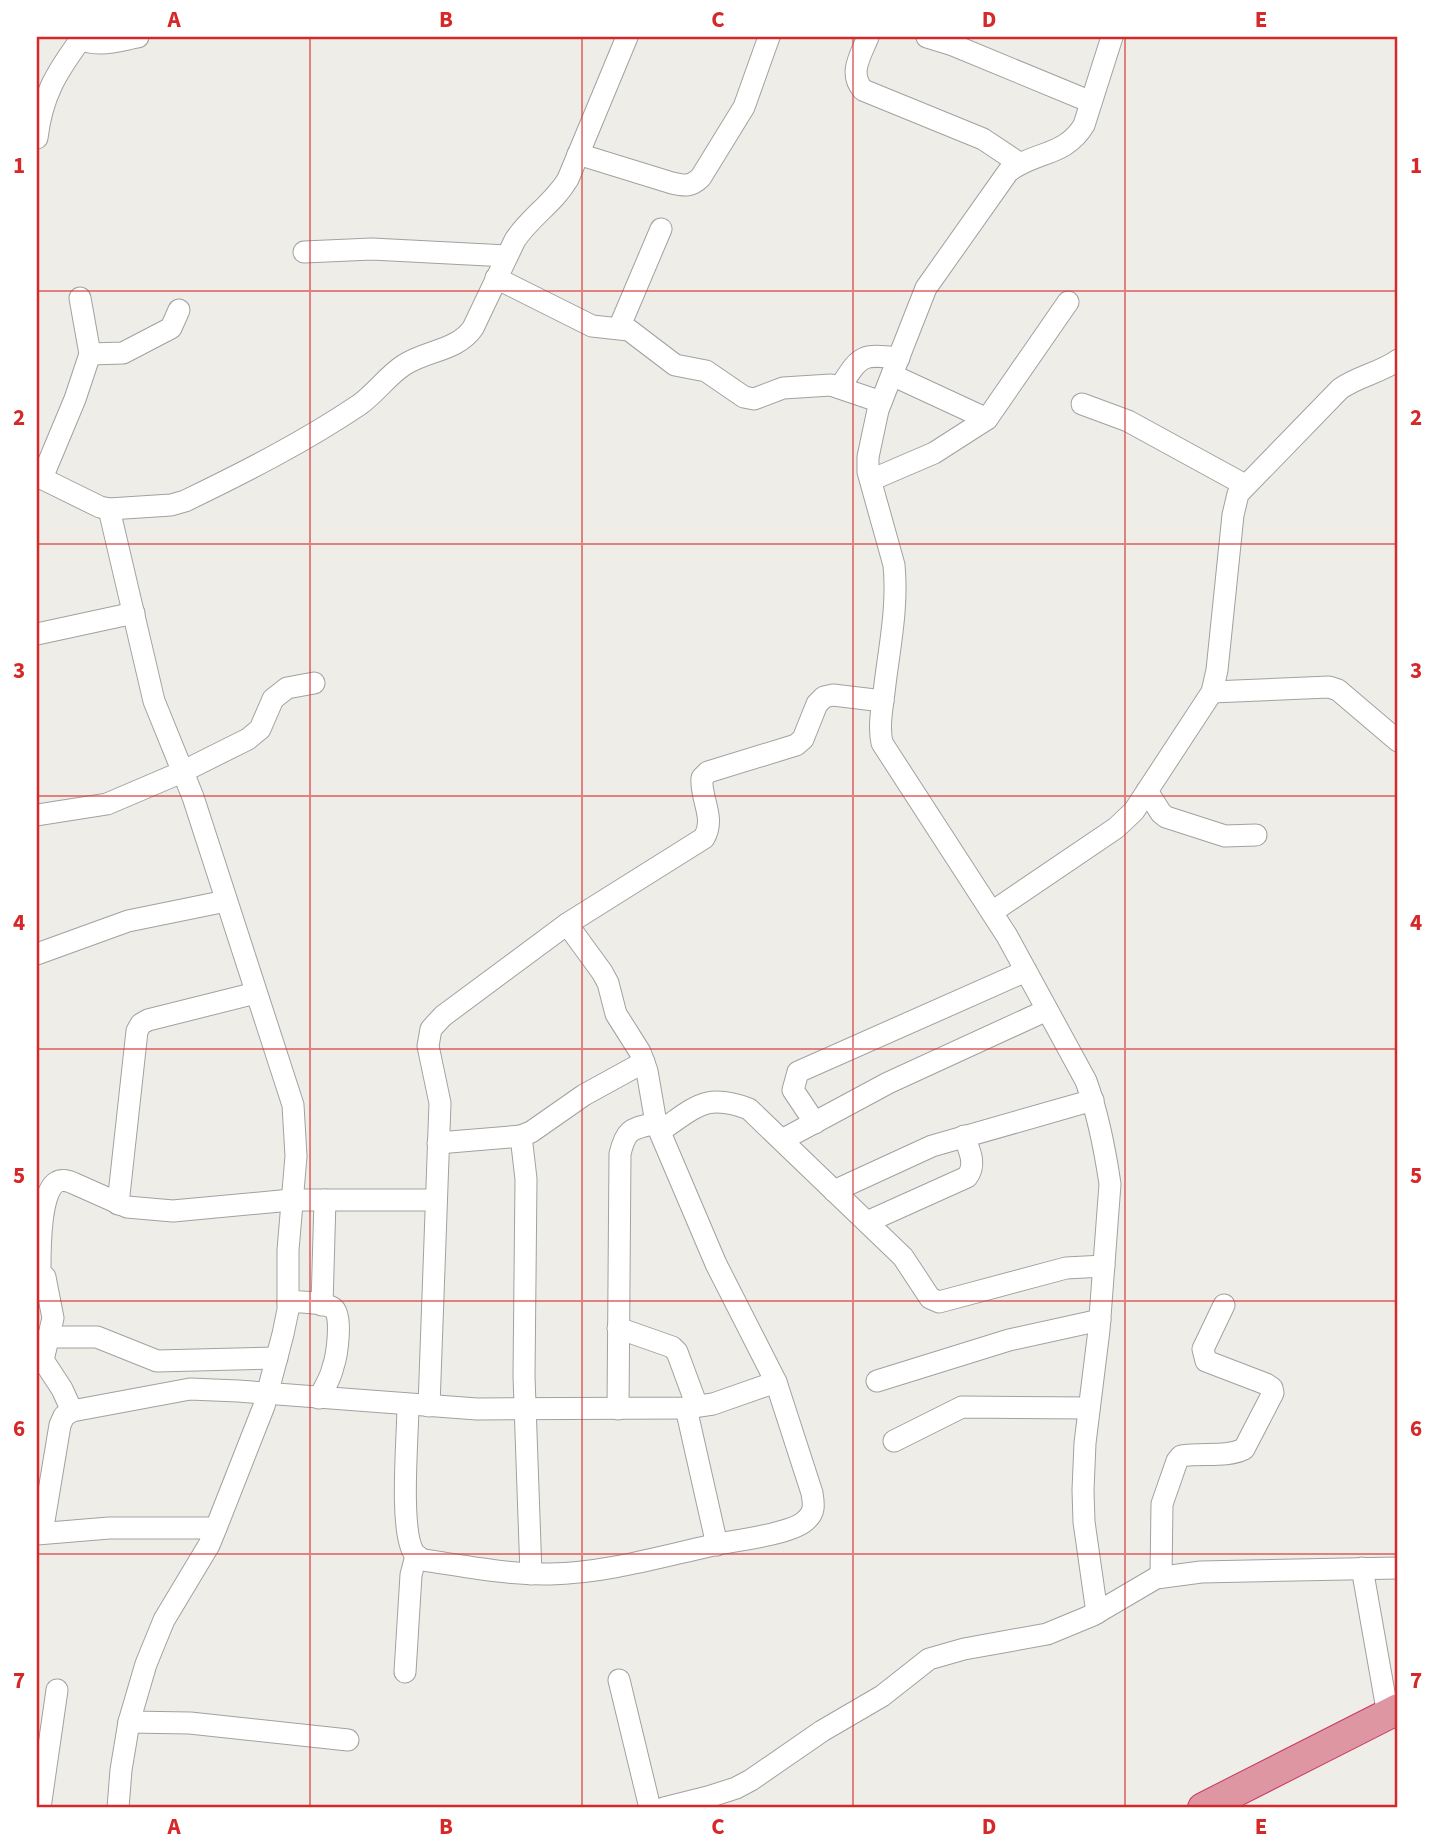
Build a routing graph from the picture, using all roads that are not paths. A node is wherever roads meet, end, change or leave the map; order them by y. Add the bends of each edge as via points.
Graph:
1 (138, 37) edge
2 (627, 37) edge
3 (769, 37) edge
4 (868, 37) edge
5 (927, 37) edge
6 (1112, 37) edge
7 (80, 38) edge
8 (1091, 102) junction
9 (37, 138) edge
10 (578, 154) junction
11 (1019, 163) junction
12 (661, 229) dead end
13 (304, 252) dead end
14 (507, 256) junction
15 (496, 278) junction
16 (80, 298) dead end
17 (1068, 302) dead end
18 (179, 310) dead end
19 (619, 328) junction
20 (90, 354) junction
21 (895, 367) junction
22 (1395, 370) edge
23 (841, 387) junction
24 (881, 402) junction
25 (1082, 404) dead end
26 (987, 419) junction
27 (39, 477) edge
28 (871, 480) junction
29 (1245, 485) junction
30 (109, 509) junction
31 (134, 613) junction
32 (37, 634) edge
33 (314, 683) dead end
34 (1212, 692) junction
35 (883, 701) junction
36 (1398, 741) edge
37 (182, 772) junction
38 (1147, 791) junction
39 (37, 815) edge
40 (1256, 835) dead end
41 (226, 901) junction
42 (992, 912) junction
43 (567, 924) junction
44 (37, 954) edge
45 (1026, 971) junction
46 (256, 993) junction
47 (1047, 1010) junction
48 (644, 1062) junction
49 (1093, 1100) junction
50 (815, 1123) junction
51 (658, 1127) junction
52 (521, 1136) junction
53 (964, 1136) junction
54 (782, 1140) junction
55 (438, 1143) junction
56 (834, 1191) junction
57 (291, 1200) junction
58 (325, 1200) junction
59 (436, 1200) junction
60 (118, 1203) junction
61 (867, 1222) junction
62 (1104, 1266) junction
63 (38, 1273) edge
64 (288, 1301) junction
65 (322, 1305) junction
66 (1224, 1305) dead end
67 (1100, 1320) junction
68 (618, 1328) junction
69 (48, 1337) junction
70 (277, 1358) junction
71 (877, 1381) dead end
72 (776, 1382) junction
73 (268, 1394) junction
74 (319, 1398) junction
75 (419, 1406) junction
76 (692, 1407) junction
77 (1089, 1408) junction
78 (618, 1409) junction
79 (72, 1411) junction
80 (525, 1411) junction
81 (894, 1441) dead end
82 (216, 1528) junction
83 (39, 1534) edge
84 (717, 1545) junction
85 (416, 1556) junction
86 (1398, 1568) edge
87 (1362, 1569) junction
88 (530, 1574) junction
89 (1161, 1577) junction
90 (1097, 1613) junction
91 (405, 1672) dead end
92 (619, 1680) dead end
93 (57, 1690) dead end
94 (1393, 1712) edge
95 (129, 1722) junction
96 (348, 1740) dead end
97 (40, 1808) edge
98 (118, 1808) edge
99 (650, 1808) edge
100 (664, 1808) edge
101 (1203, 1808) edge

1 - 7 street via 99,44
2 - 10 street
3 - 10 street via 744,107 694,184 672,183
4 - 11 street via 855,77 863,90 983,139
5 - 8 street
6 - 8 street
7 - 9 street via 42,104
8 - 11 street via 1084,125 1067,146
10 - 14 street via 560,192 522,230
11 - 21 street via 926,288
12 - 19 street
13 - 14 street via 372,249
14 - 15 street
15 - 19 street via 592,326
15 - 30 street via 467,337 401,367 361,404 270,460 171,505
16 - 20 street
17 - 26 street
18 - 20 street via 172,328 130,351
19 - 23 street via 629,330 675,365 706,371 744,397 754,399 783,388
20 - 27 street
21 - 23 street via 866,356 857,361
21 - 24 street
21 - 26 street
22 - 29 street via 1340,388
23 - 24 street
24 - 28 street via 868,457
25 - 29 street via 1128,421
26 - 28 street via 934,453
27 - 30 street
28 - 35 street via 895,579
29 - 34 street via 1233,515
30 - 31 street
31 - 32 street
31 - 37 street via 153,701
33 - 37 street via 286,688 273,699 260,729 248,739
34 - 36 street via 1329,687
34 - 38 street
35 - 42 street via 882,743
35 - 43 street via 824,697 796,745 708,772 701,787 709,820 704,838
37 - 39 street via 107,804
37 - 41 street
38 - 40 street via 1166,817 1225,836
38 - 42 street via 1129,818
41 - 44 street via 128,921
41 - 46 street
42 - 45 street
43 - 48 street via 608,983 616,1014
43 - 55 street via 431,1029 428,1046 440,1103
45 - 47 street
45 - 50 street via 798,1072 793,1090
46 - 57 street via 293,1105 296,1156
46 - 60 street via 141,1024
47 - 49 street
47 - 50 street via 888,1083
48 - 51 street
48 - 52 street
49 - 53 street
49 - 62 street via 1110,1184
50 - 54 street
51 - 54 street via 715,1101 749,1109
51 - 68 street via 632,1129 623,1138
51 - 72 street via 716,1264
52 - 55 street
52 - 80 street via 526,1179
53 - 56 street
53 - 61 street via 973,1164 967,1177
54 - 56 street
55 - 59 street
56 - 61 street
57 - 58 street
57 - 60 street via 173,1211
57 - 64 street
58 - 59 street
58 - 65 street
59 - 75 street
60 - 63 street via 65,1180 49,1189 40,1229
61 - 62 street via 903,1257 930,1298 939,1302 1066,1268
62 - 67 street
63 - 69 street via 45,1277 53,1308
64 - 65 street
64 - 70 street
65 - 74 street via 335,1309 339,1322 334,1366
66 - 89 street via 1203,1349 1206,1361 1266,1384 1273,1393 1244,1449 1191,1454 1177,1461 1163,1504
67 - 71 street via 1009,1340
67 - 77 street
68 - 76 street via 673,1347
68 - 78 street
69 - 70 street via 97,1338 157,1361
69 - 79 street via 43,1360
70 - 73 street
72 - 76 street
72 - 84 street via 812,1493 812,1515 803,1524
73 - 74 street
73 - 79 street via 190,1389
73 - 82 street
74 - 75 street
75 - 80 street
75 - 85 street via 407,1503 408,1535
76 - 78 street
76 - 84 street
77 - 81 street via 962,1407
77 - 90 street via 1084,1522
78 - 80 street
79 - 83 street via 60,1425
80 - 88 street
82 - 83 street via 109,1528
82 - 95 street via 164,1620
84 - 88 street via 593,1571
85 - 88 street
85 - 91 street
86 - 87 street
87 - 89 street
87 - 94 street
89 - 90 street
90 - 100 street via 1047,1634 929,1659 882,1696 744,1784
92 - 99 street
93 - 97 street
94 - 101 highway
95 - 96 street via 190,1723
95 - 98 street

